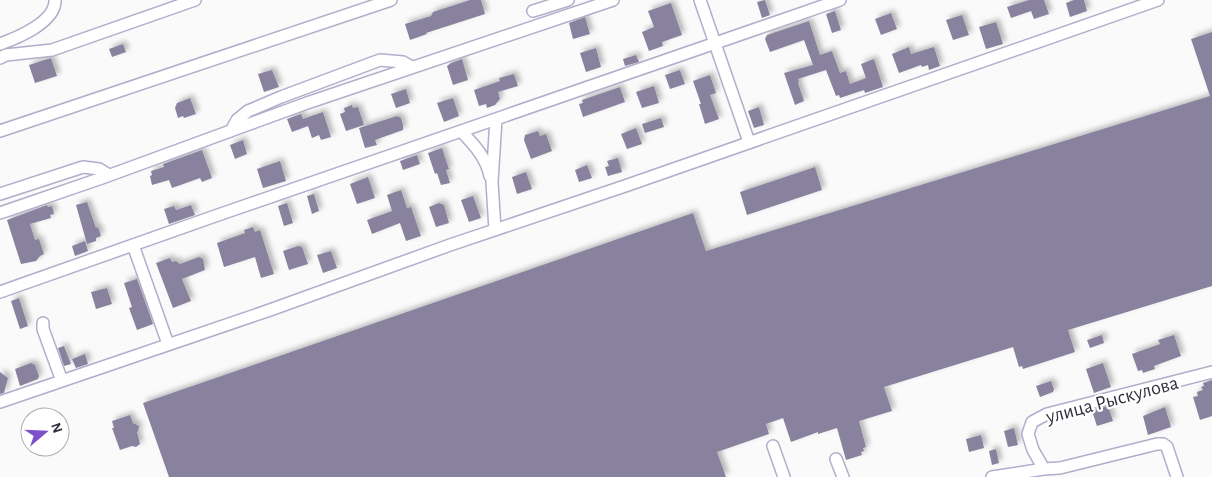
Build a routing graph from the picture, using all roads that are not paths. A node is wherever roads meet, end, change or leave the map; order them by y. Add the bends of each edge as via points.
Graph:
1 (55, 0) edge
2 (195, 0) edge
3 (392, 0) edge
4 (568, 0) edge
5 (613, 0) edge
6 (700, 0) edge
7 (840, 0) edge
8 (1158, 0) edge
9 (533, 12) dead end
10 (714, 43) junction
11 (0, 44) edge
12 (0, 58) edge
13 (412, 67) junction
14 (496, 119) junction
15 (0, 131) edge
16 (231, 131) junction
17 (461, 131) junction
18 (749, 142) junction
19 (109, 175) junction
20 (492, 182) junction
21 (0, 194) edge
22 (0, 212) edge
23 (495, 230) junction
24 (133, 245) junction
25 (0, 292) edge
26 (43, 323) dead end
27 (168, 344) junction
28 (1212, 372) edge
29 (62, 381) junction
30 (0, 402) edge
31 (773, 446) dead end
32 (836, 459) dead end
33 (1044, 469) junction
34 (784, 477) edge
35 (843, 477) edge
36 (992, 477) edge
37 (1177, 477) edge

1 - 11 street via 49,15 38,25 22,36
2 - 12 street via 52,50
3 - 15 street
4 - 9 street
5 - 13 street
6 - 10 street
7 - 10 street
8 - 18 street
10 - 14 street
10 - 18 street
13 - 16 street
13 - 16 street via 403,62 380,60 248,111 237,120
14 - 17 street
14 - 20 street
16 - 19 street
17 - 20 street via 479,151
17 - 24 street
18 - 23 street
19 - 21 street via 100,168 83,167
19 - 22 street
20 - 23 street
23 - 27 street
24 - 25 street
24 - 27 street
26 - 29 street
27 - 29 street
28 - 33 street, улица Рыскулова via 1048,414 1032,422 1028,434
29 - 30 street
31 - 34 street
32 - 35 street
33 - 36 street
33 - 37 street via 1163,444

